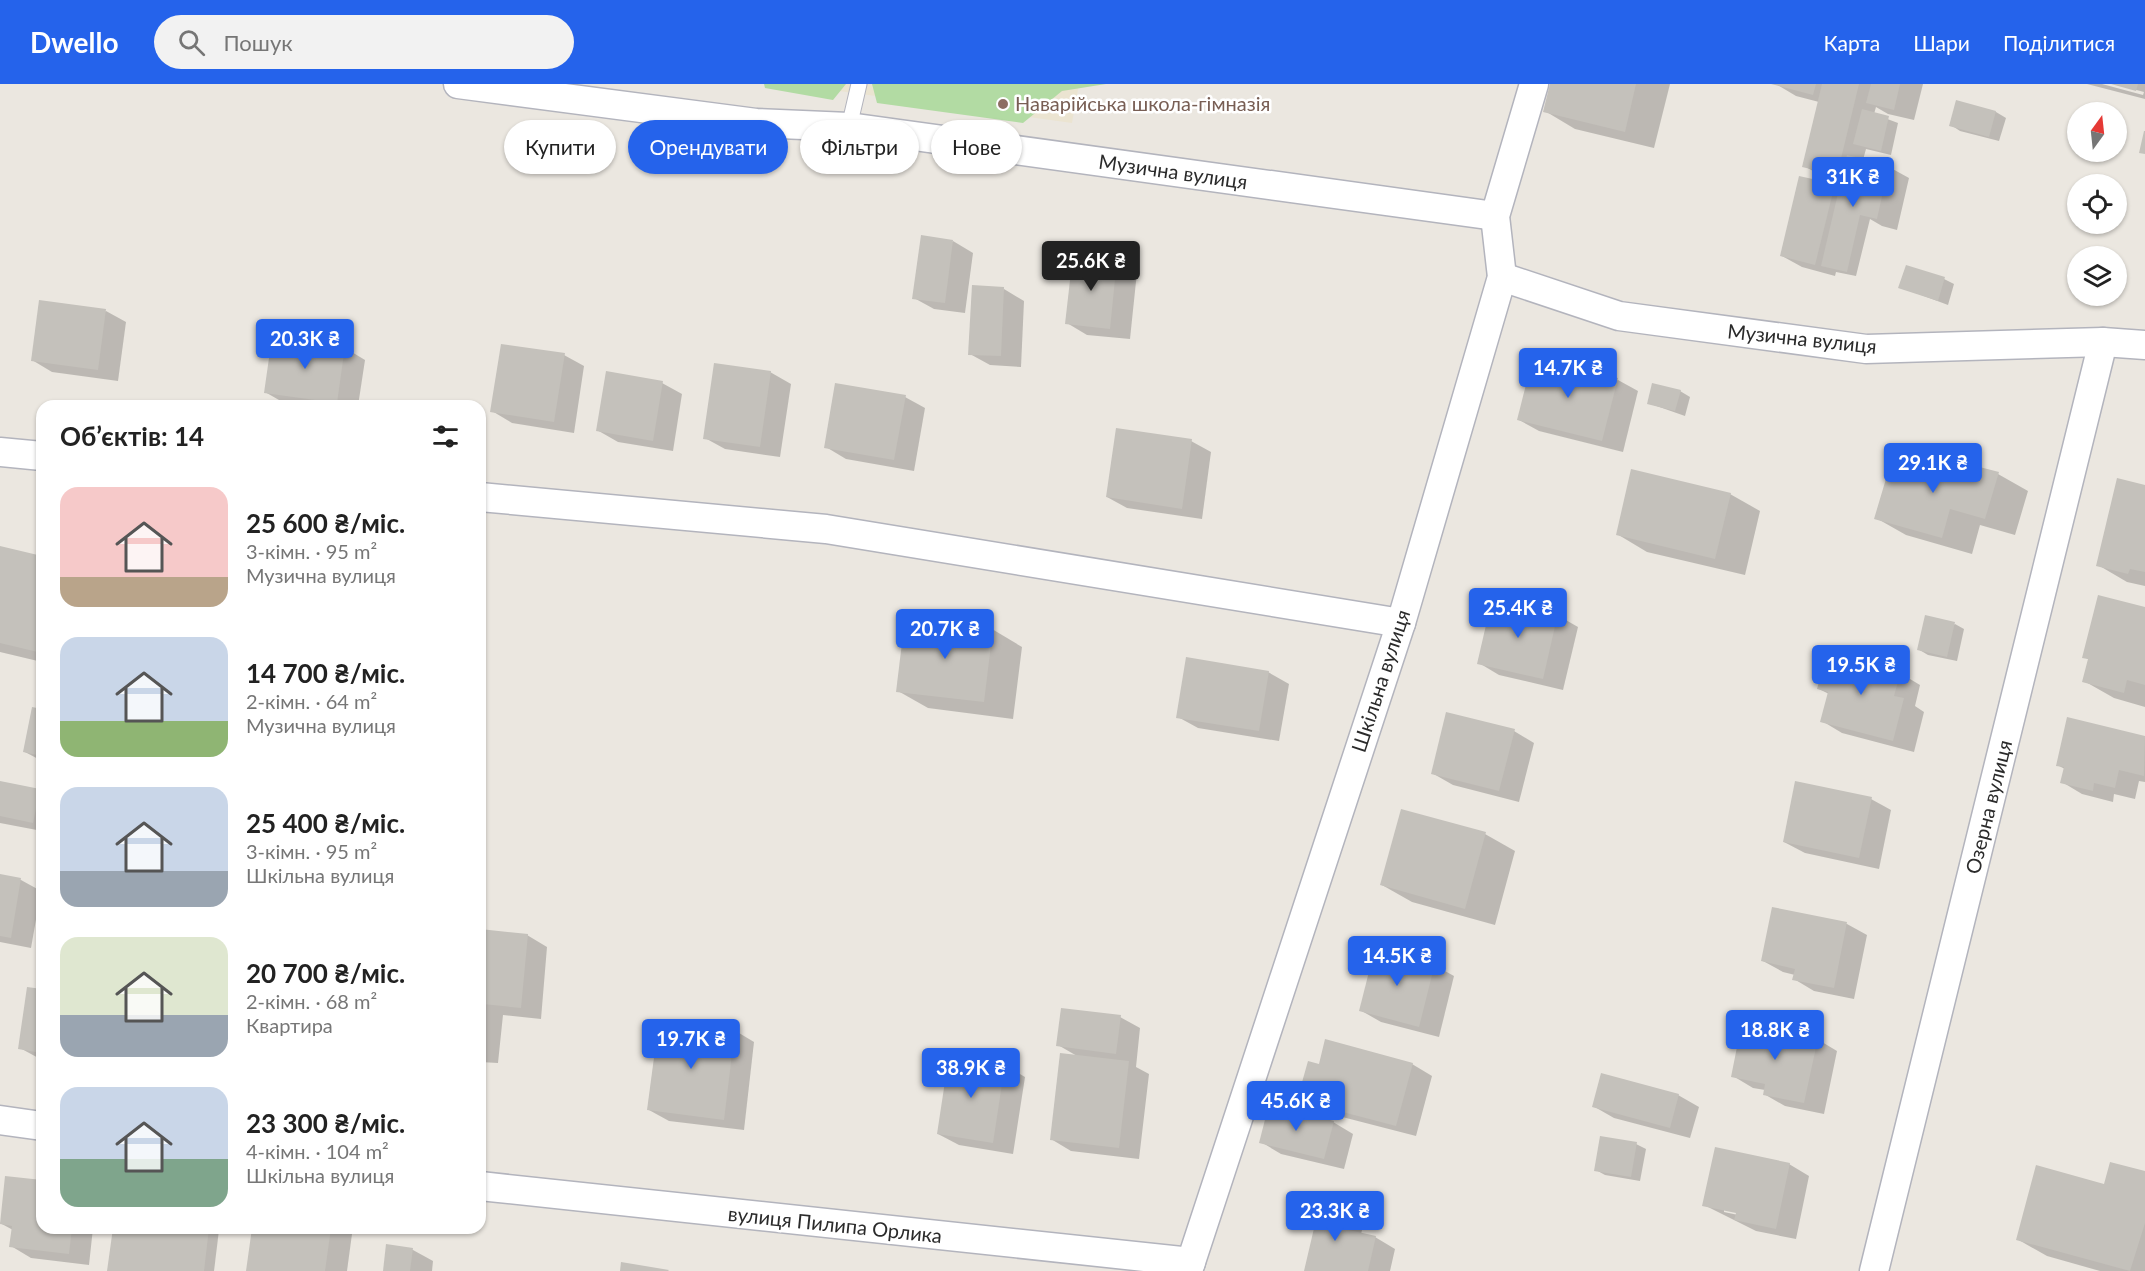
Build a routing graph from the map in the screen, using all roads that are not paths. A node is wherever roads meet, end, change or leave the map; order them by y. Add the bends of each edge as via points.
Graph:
1 (458, 84) edge
2 (859, 84) edge
3 (1534, 84) edge
4 (851, 120) edge
5 (800, 125) edge
6 (919, 137) edge
7 (1495, 216) junction
8 (1502, 278) junction
9 (2103, 342) junction
10 (2145, 345) edge
11 (0, 452) edge
12 (36, 455) edge
13 (486, 498) edge
14 (1401, 624) junction
15 (0, 1120) edge
16 (36, 1125) edge
17 (486, 1187) edge
18 (1189, 1267) edge
19 (1874, 1271) edge

1 - 5 street, Музична вулиця via 756,123
2 - 4 lane
3 - 7 street, Шкільна вулиця
6 - 7 street, Музична вулиця
7 - 8 street, Шкільна вулиця
8 - 9 street, Музична вулиця via 1619,316 1866,349
8 - 14 street, Шкільна вулиця
9 - 10 street, Музична вулиця
9 - 19 street, Озерна вулиця
11 - 12 street
13 - 14 street via 826,529
14 - 18 street, Шкільна вулиця
15 - 16 street
17 - 18 street, вулиця Пилипа Орлика

